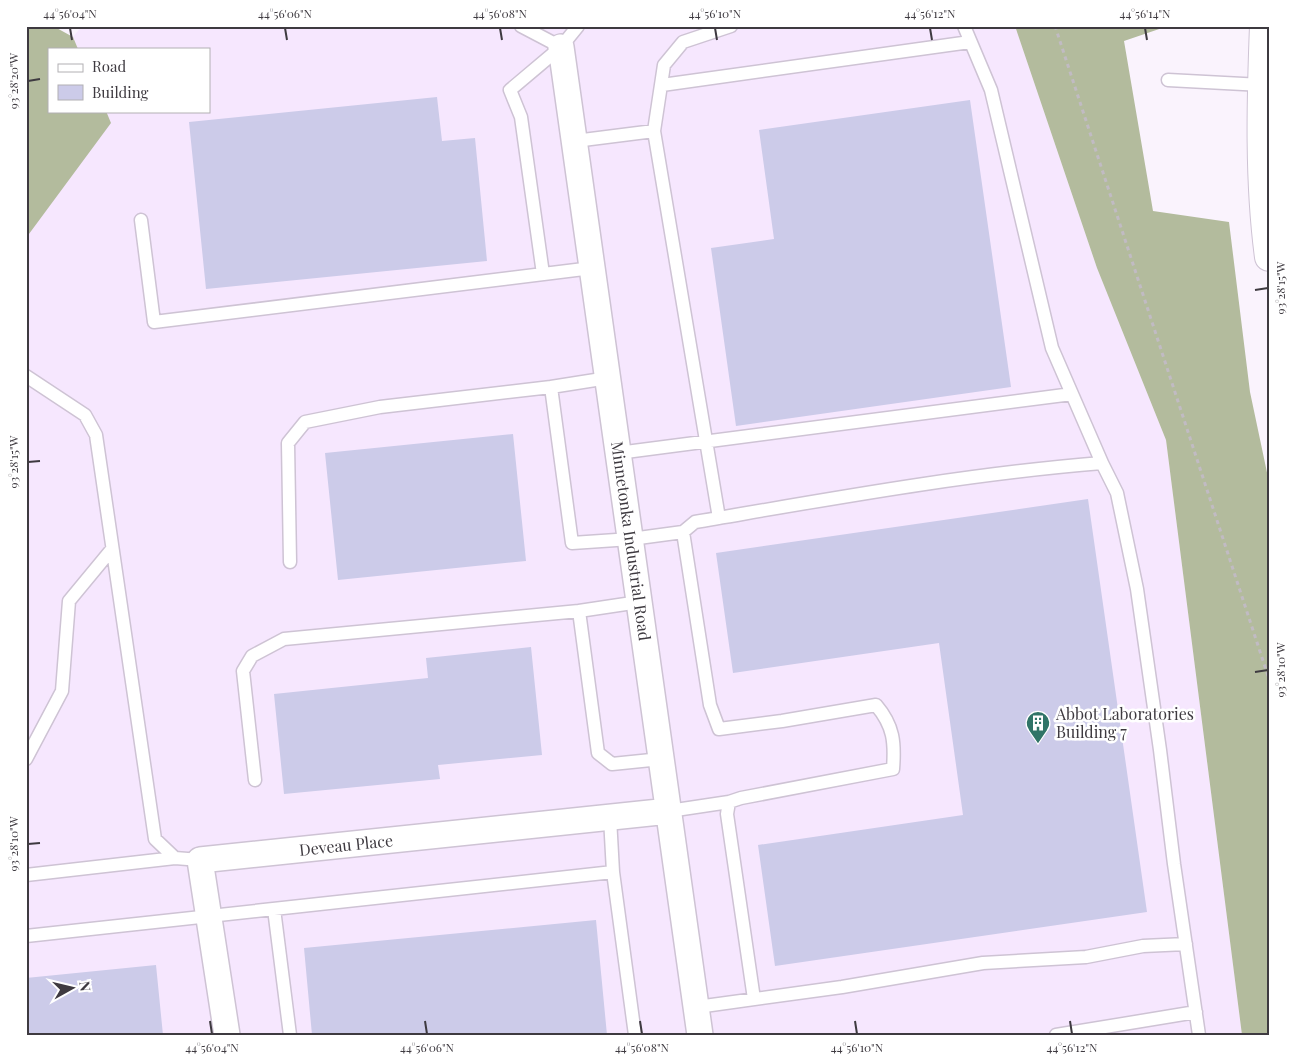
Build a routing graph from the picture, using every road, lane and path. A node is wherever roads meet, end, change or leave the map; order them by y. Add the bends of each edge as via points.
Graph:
1 (521, 26) edge
2 (578, 26) edge
3 (731, 26) edge
4 (964, 26) edge
5 (1055, 26) edge
6 (1264, 26) edge
7 (970, 42) junction
8 (561, 47) junction
9 (1168, 80) dead end
10 (1264, 81) edge
11 (662, 85) junction
12 (654, 131) junction
13 (574, 141) junction
14 (141, 220) dead end
15 (1269, 257) edge
16 (592, 268) junction
17 (543, 274) junction
18 (26, 376) edge
19 (608, 378) junction
20 (551, 387) junction
21 (1072, 394) junction
22 (706, 441) junction
23 (618, 453) junction
24 (1102, 463) junction
25 (719, 518) junction
26 (683, 532) junction
27 (630, 540) junction
28 (112, 549) junction
29 (290, 562) dead end
30 (639, 602) junction
31 (579, 611) junction
32 (1269, 679) edge
33 (26, 759) edge
34 (661, 759) junction
35 (255, 780) dead end
36 (728, 808) junction
37 (669, 811) junction
38 (610, 818) junction
39 (175, 858) junction
40 (200, 860) junction
41 (613, 872) junction
42 (26, 875) edge
43 (274, 909) junction
44 (209, 917) junction
45 (26, 936) edge
46 (1186, 944) junction
47 (754, 999) junction
48 (697, 1007) junction
49 (1196, 1012) junction
50 (227, 1035) edge
51 (290, 1035) edge
52 (635, 1035) edge
53 (700, 1035) edge
54 (1056, 1035) edge
55 (1199, 1035) edge

1 - 8 lane
2 - 8 lane
3 - 11 lane via 683,42 664,65
4 - 7 lane
5 - 32 path
6 - 10 main road
7 - 11 lane
7 - 21 lane via 991,90 1052,348
8 - 13 street, Minnetonka Industrial Road
8 - 17 lane via 510,90 521,118
9 - 10 lane
10 - 15 main road via 1263,175
11 - 12 lane
12 - 13 lane
12 - 22 lane
13 - 16 street, Minnetonka Industrial Road
14 - 17 lane via 154,322
16 - 17 lane
16 - 19 street, Minnetonka Industrial Road
18 - 28 lane via 85,415 96,435
19 - 20 lane
19 - 23 street, Minnetonka Industrial Road
20 - 27 lane via 572,543
20 - 29 lane via 380,407 305,422 288,443
21 - 22 lane
21 - 24 lane
22 - 23 lane
22 - 25 lane
23 - 27 street, Minnetonka Industrial Road
24 - 25 lane via 1034,468 828,498
24 - 46 lane via 1117,493 1137,589
25 - 26 lane via 696,522
26 - 27 lane
26 - 36 lane via 710,704 719,729 876,705 886,716 895,742 893,769 741,798
27 - 30 street, Minnetonka Industrial Road
28 - 33 lane via 69,601 62,691
28 - 39 lane via 155,839
30 - 31 lane
30 - 34 street, Minnetonka Industrial Road
31 - 34 lane via 598,753 612,764
31 - 35 lane via 284,639 252,656 243,672
34 - 37 street, Minnetonka Industrial Road
36 - 37 lane
36 - 47 lane
37 - 38 street, Deveau Place
37 - 48 street, Minnetonka Industrial Road
38 - 40 street, Deveau Place
38 - 41 lane
39 - 40 lane
39 - 42 lane
40 - 44 street
41 - 43 lane
41 - 52 lane
43 - 44 lane
43 - 51 lane
44 - 45 lane
44 - 50 street
46 - 47 lane via 1143,946 1086,957 983,963
46 - 49 lane
47 - 48 lane
48 - 53 street, Minnetonka Industrial Road
49 - 54 lane
49 - 55 lane

